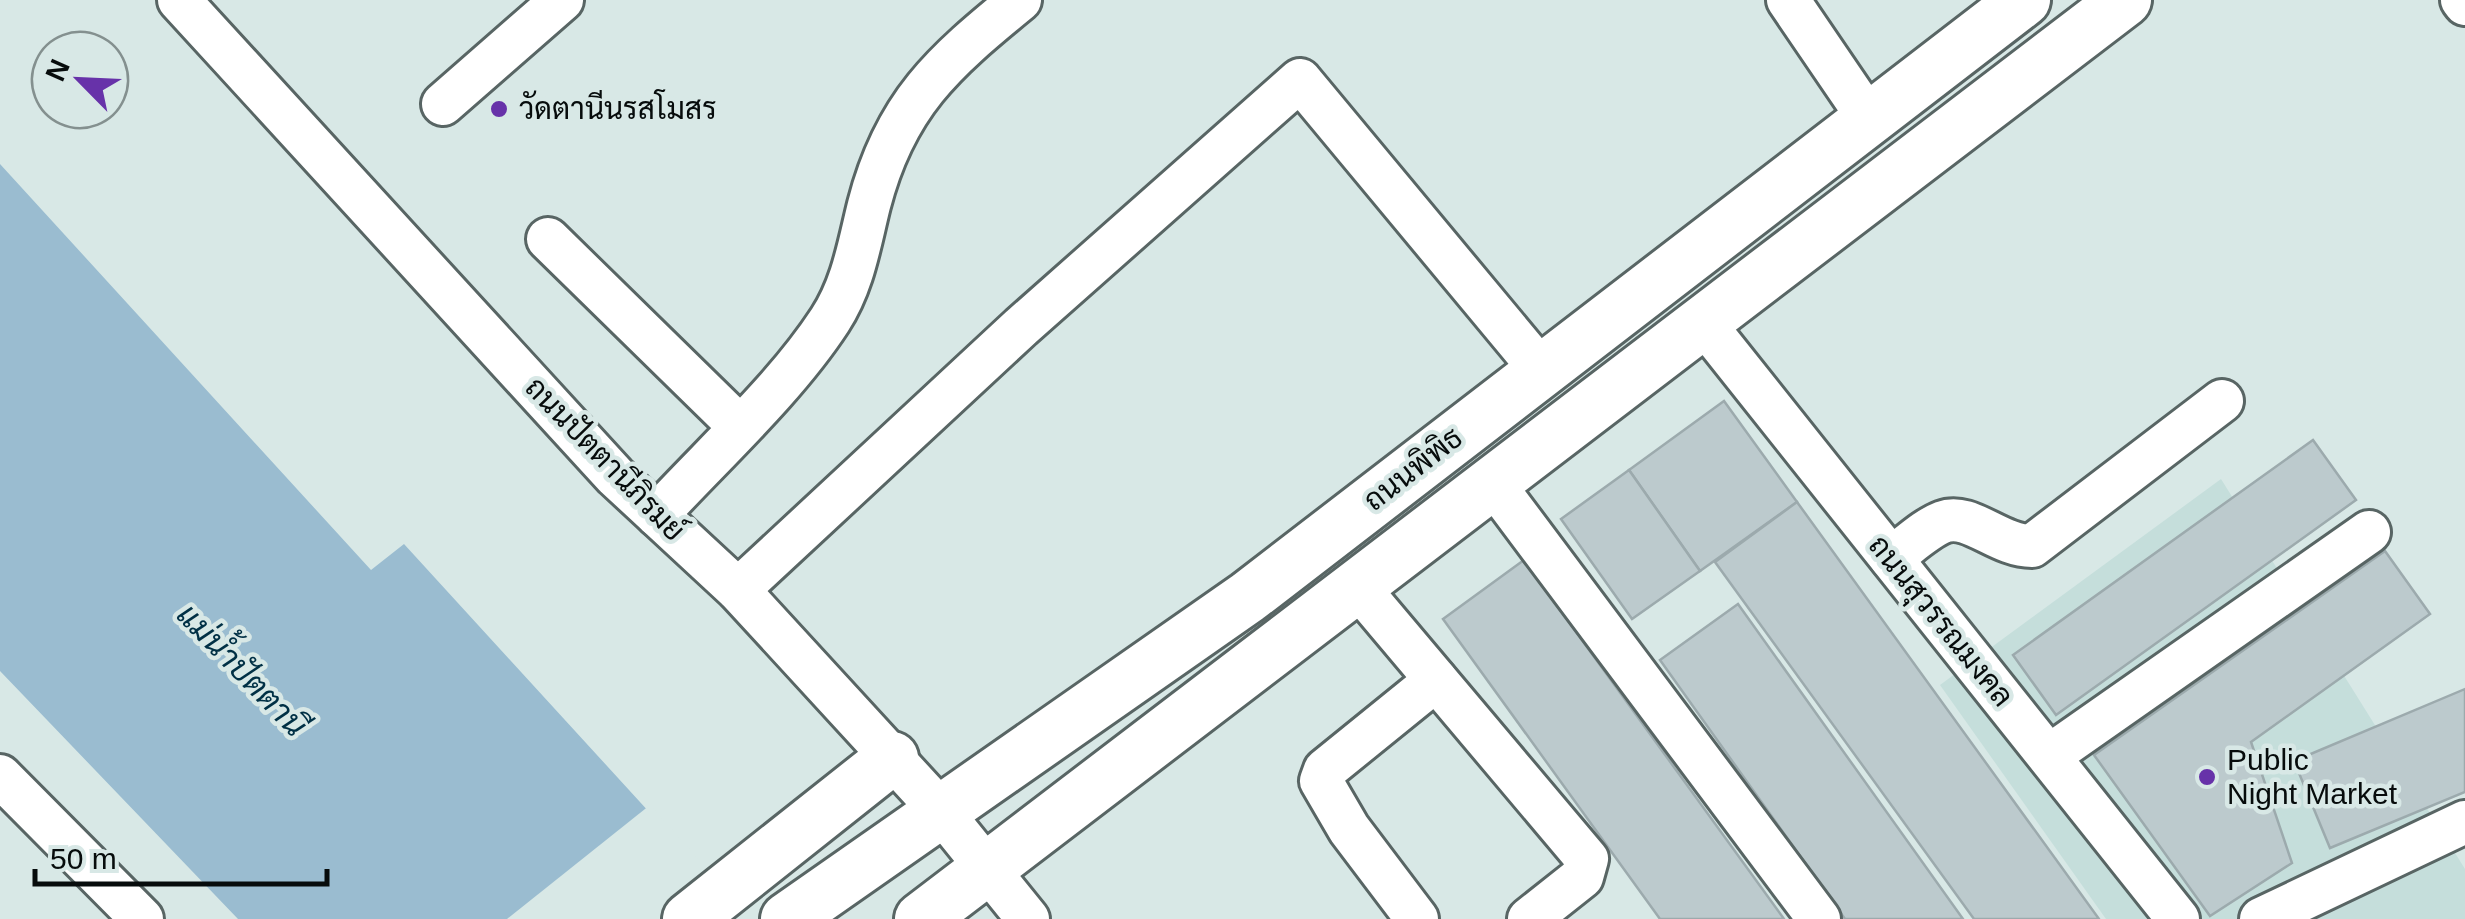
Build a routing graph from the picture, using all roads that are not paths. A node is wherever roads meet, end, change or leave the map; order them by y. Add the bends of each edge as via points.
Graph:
1 (562, 0) edge
2 (1788, 0) edge
3 (2024, 0) edge
4 (2125, 0) edge
5 (1008, 4) edge
6 (201, 8) edge
7 (443, 104) dead end
8 (1870, 119) junction
9 (548, 239) dead end
10 (1703, 322) junction
11 (1540, 370) junction
12 (2222, 402) dead end
13 (739, 426) junction
14 (1493, 483) junction
15 (657, 515) junction
16 (2369, 532) dead end
17 (1891, 558) junction
18 (1357, 586) junction
19 (738, 590) junction
20 (1436, 680) junction
21 (2049, 756) junction
22 (892, 758) junction
23 (0, 776) edge
24 (940, 810) junction
25 (2463, 827) edge
26 (986, 870) junction
27 (932, 911) edge
28 (142, 919) edge
29 (690, 919) edge
30 (787, 919) edge
31 (1028, 919) edge
32 (1418, 919) edge
33 (1529, 919) edge
34 (1819, 919) edge
35 (2178, 919) edge
36 (2261, 919) edge

1 - 7 street
2 - 8 street
3 - 8 main road, ถนนพิพิธ
4 - 10 main road, ถนนพิพิธ
5 - 13 street via 948,58 910,105 886,153 859,258 830,320
6 - 15 street, ถนนปัตตานีภิรมย์ via 615,476
8 - 11 main road, ถนนพิพิธ
9 - 13 street
10 - 14 main road, ถนนพิพิธ
10 - 17 street, ถนนสุวรรณมงคล
11 - 19 street via 1300,80
11 - 24 main road, ถนนพิพิธ via 1248,597
12 - 17 street via 2032,546 2013,546 1956,519
13 - 15 street
14 - 18 main road, ถนนพิพิธ
14 - 34 street
15 - 19 street, ถนนปัตตานีภิรมย์
16 - 21 street
17 - 21 street, ถนนสุวรรณมงคล
18 - 20 street
18 - 26 main road, ถนนพิพิธ
19 - 22 street, ถนนปัตตานีภิรมย์
20 - 32 street via 1325,770 1321,781
20 - 33 street via 1587,859 1582,877
21 - 35 street, ถนนสุวรรณมงคล
22 - 24 street, ถนนปัตตานีภิรมย์
22 - 29 main road
23 - 28 street
24 - 26 street, ถนนปัตตานีภิรมย์
24 - 30 main road, ถนนพิพิธ
25 - 36 street
26 - 27 main road, ถนนพิพิธ
26 - 31 street, ถนนปัตตานีภิรมย์

